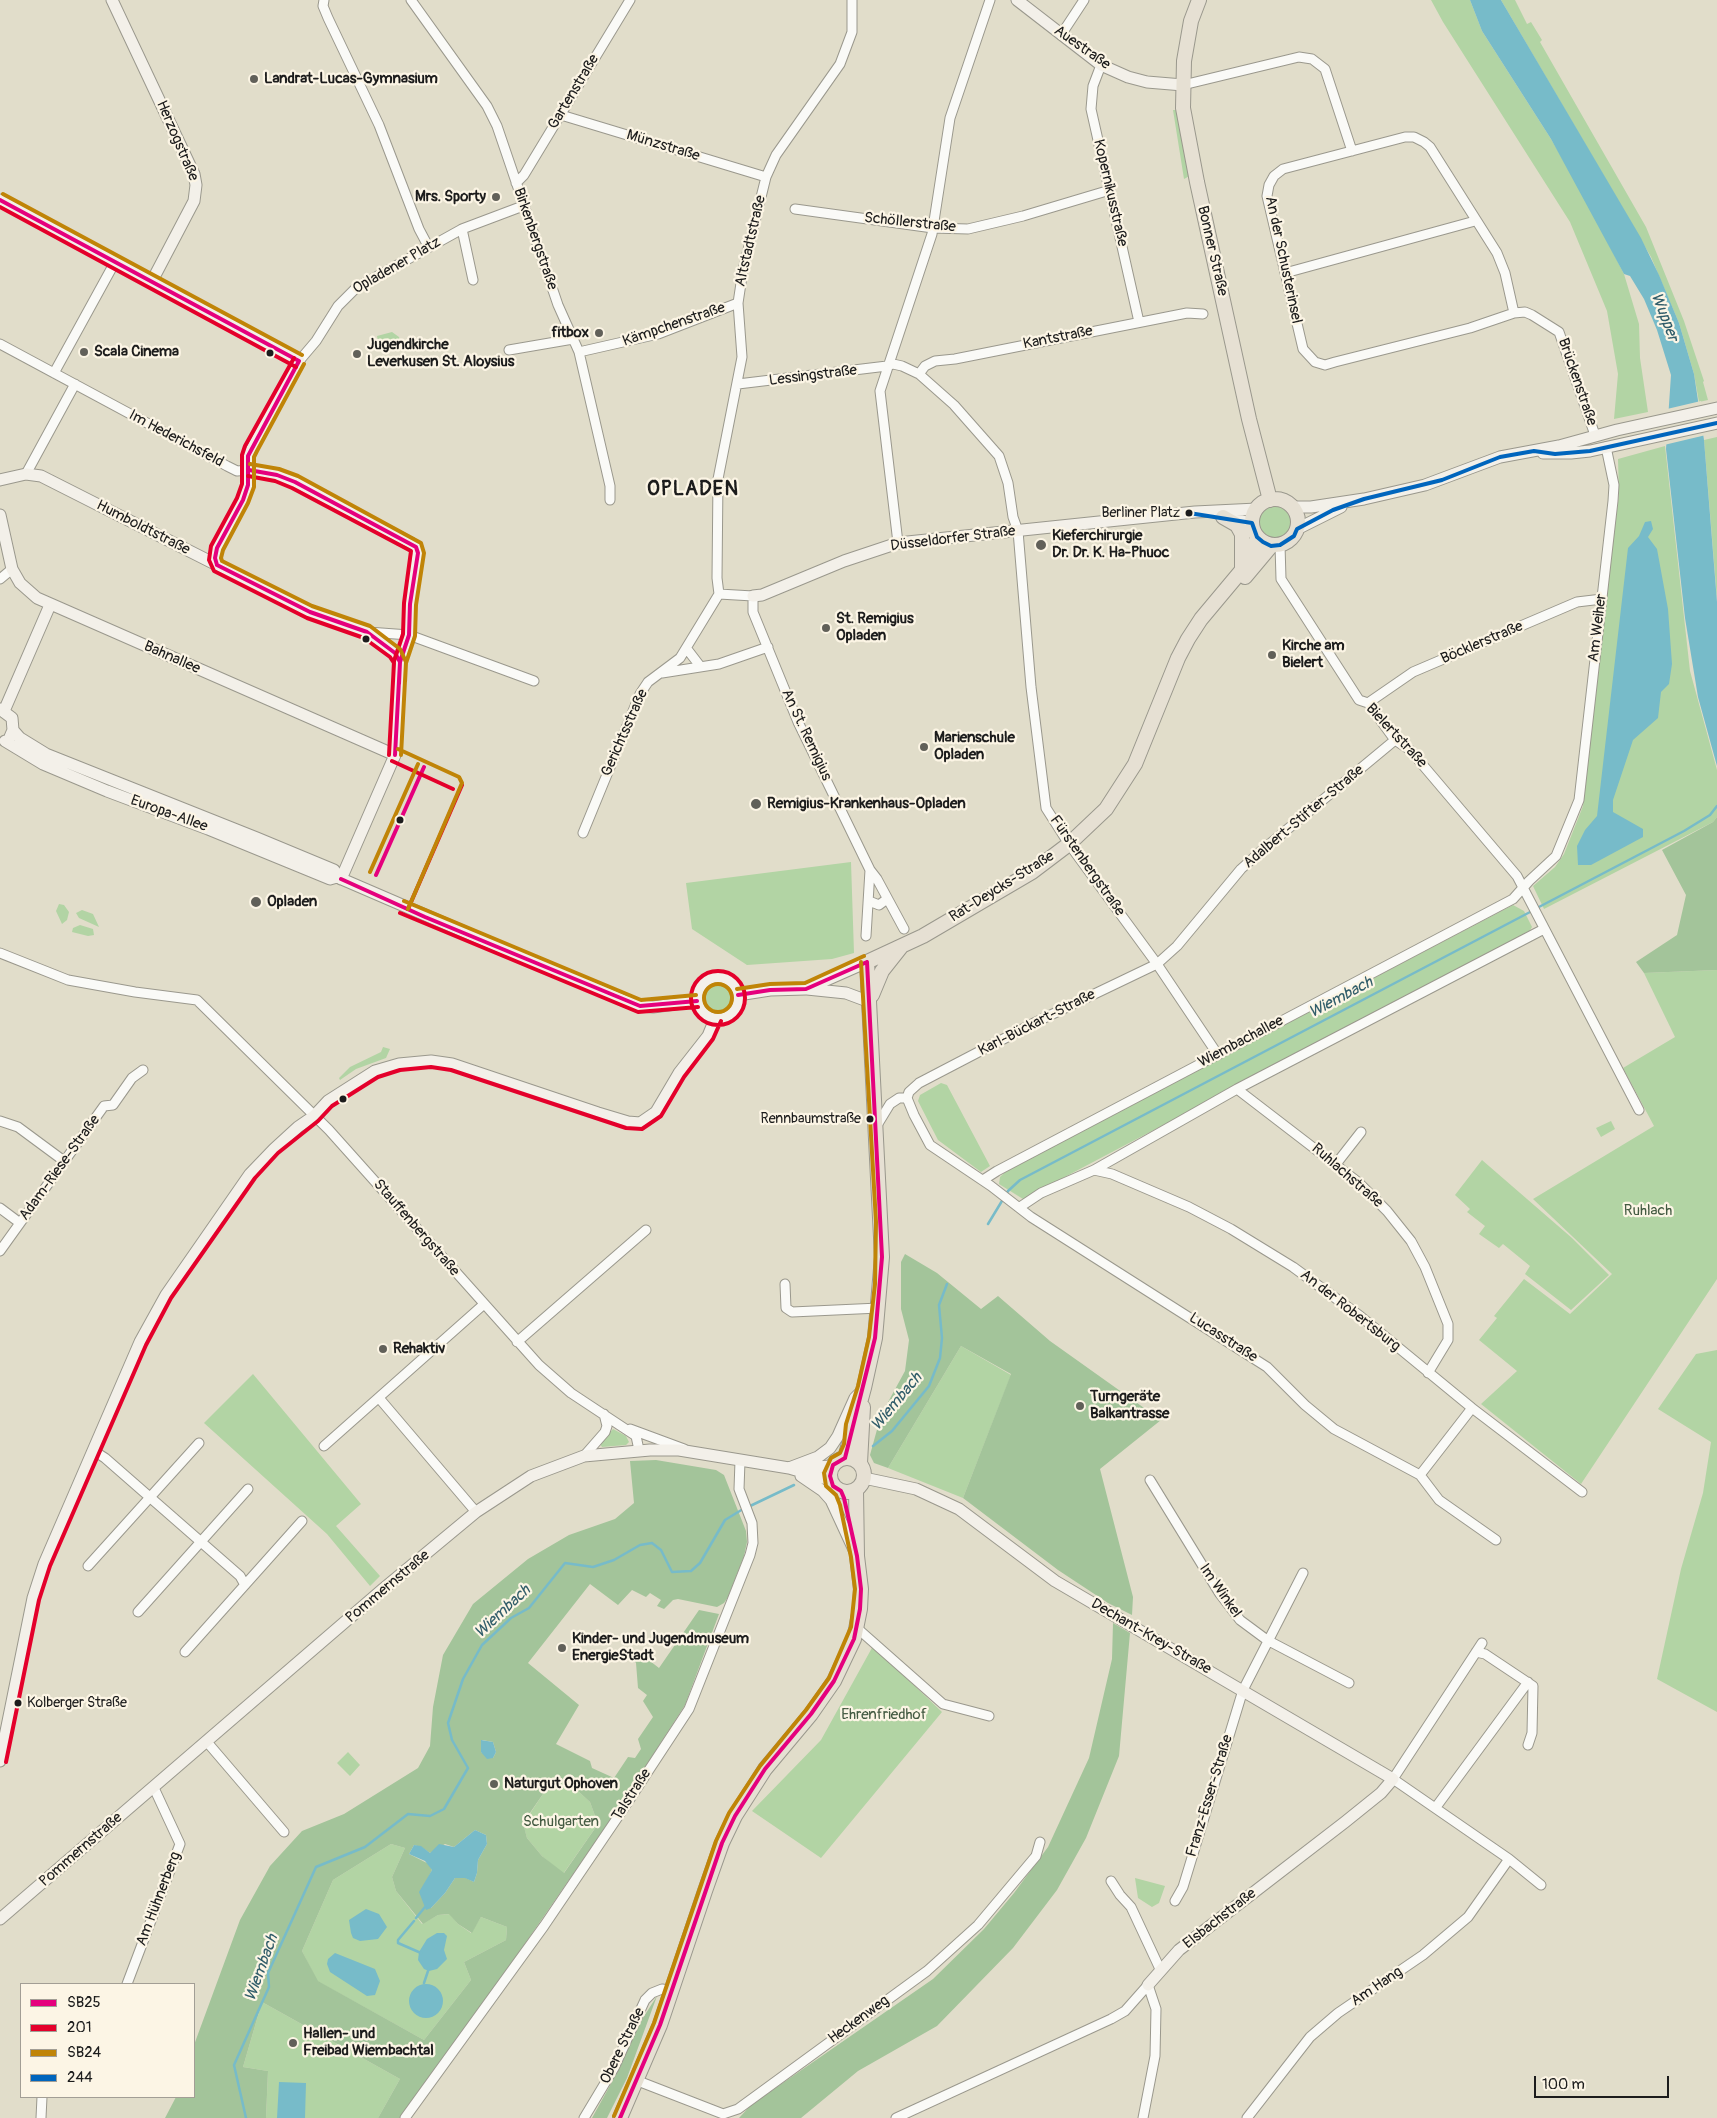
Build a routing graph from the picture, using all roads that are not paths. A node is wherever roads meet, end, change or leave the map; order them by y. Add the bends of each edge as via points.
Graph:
1 (112, 0) edge
2 (324, 0) edge
3 (411, 0) edge
4 (630, 0) edge
5 (852, 0) edge
6 (990, 0) edge
7 (1017, 0) edge
8 (1084, 0) edge
9 (1199, 0) edge
10 (1061, 35) junction
11 (1101, 65) junction
12 (1183, 85) junction
13 (560, 114) junction
14 (1352, 150) junction
15 (766, 178) junction
16 (516, 183) junction
17 (1110, 190) junction
18 (0, 200) edge
19 (523, 206) junction
20 (795, 209) dead end
21 (1476, 221) junction
22 (933, 228) junction
23 (462, 229) junction
24 (428, 246) junction
25 (115, 262) junction
26 (1285, 273) junction
27 (473, 280) dead end
28 (152, 281) junction
29 (738, 303) junction
30 (1514, 313) junction
31 (1203, 314) dead end
32 (1139, 322) junction
33 (573, 339) junction
34 (0, 344) edge
35 (509, 350) dead end
36 (579, 352) junction
37 (299, 361) junction
38 (887, 366) junction
39 (54, 373) junction
40 (918, 374) junction
41 (75, 384) junction
42 (738, 384) junction
43 (1713, 409) edge
44 (1714, 423) edge
45 (1595, 435) junction
46 (1606, 447) junction
47 (1534, 451) junction
48 (249, 470) junction
49 (26, 474) junction
50 (0, 480) edge
51 (1364, 499) junction
52 (610, 500) dead end
53 (1270, 500) junction
54 (1292, 507) junction
55 (1195, 512) junction
56 (0, 514) edge
57 (1254, 516) junction
58 (1223, 517) junction
59 (1298, 529) junction
60 (1018, 531) junction
61 (1257, 537) junction
62 (898, 544) junction
63 (1276, 546) junction
64 (217, 565) junction
65 (12, 569) junction
66 (1242, 570) junction
67 (0, 579) edge
68 (719, 594) junction
69 (753, 596) junction
70 (1602, 600) junction
71 (1214, 603) junction
72 (50, 605) junction
73 (367, 632) junction
74 (409, 635) junction
75 (768, 647) junction
76 (686, 649) junction
77 (400, 662) junction
78 (700, 666) junction
79 (662, 673) junction
80 (534, 681) dead end
81 (1368, 704) junction
82 (2, 710) edge
83 (13, 730) junction
84 (1395, 740) junction
85 (3, 742) edge
86 (395, 755) junction
87 (1576, 809) joint
88 (583, 833) dead end
89 (1069, 844) junction
90 (870, 870) junction
91 (339, 878) junction
92 (1524, 889) junction
93 (887, 898) junction
94 (869, 901) junction
95 (904, 929) dead end
96 (1544, 929) junction
97 (866, 936) dead end
98 (903, 945) junction
99 (0, 953) edge
100 (867, 962) junction
101 (1157, 964) junction
102 (806, 989) junction
103 (738, 995) junction
104 (697, 1001) junction
105 (870, 1002) junction
106 (714, 1019) junction
107 (1218, 1055) junction
108 (143, 1070) dead end
109 (1237, 1089) junction
110 (907, 1098) junction
111 (1639, 1110) dead end
112 (314, 1116) junction
113 (0, 1121) edge
114 (876, 1128) junction
115 (1361, 1132) dead end
116 (64, 1161) junction
117 (1336, 1164) junction
118 (1094, 1170) junction
119 (987, 1183) junction
120 (1017, 1205) junction
121 (0, 1208) edge
122 (20, 1223) junction
123 (646, 1230) dead end
124 (0, 1252) edge
125 (784, 1284) dead end
126 (484, 1305) junction
127 (879, 1308) junction
128 (516, 1342) junction
129 (1428, 1373) junction
130 (864, 1388) junction
131 (379, 1398) junction
132 (1472, 1408) junction
133 (604, 1414) junction
134 (628, 1429) junction
135 (199, 1443) dead end
136 (324, 1446) dead end
137 (639, 1450) junction
138 (94, 1451) junction
139 (692, 1452) junction
140 (584, 1456) junction
141 (845, 1458) junction
142 (740, 1461) junction
143 (860, 1464) junction
144 (789, 1468) junction
145 (831, 1473) junction
146 (1420, 1475) junction
147 (1150, 1480) dead end
148 (860, 1484) junction
149 (248, 1489) dead end
150 (841, 1491) junction
151 (1582, 1492) dead end
152 (150, 1498) junction
153 (476, 1512) junction
154 (302, 1521) dead end
155 (1496, 1540) dead end
156 (200, 1543) junction
157 (857, 1556) junction
158 (88, 1566) dead end
159 (1303, 1573) dead end
160 (245, 1585) junction
161 (138, 1612) dead end
162 (857, 1628) junction
163 (1269, 1640) junction
164 (1482, 1643) dead end
165 (185, 1652) dead end
166 (1476, 1652) junction
167 (1528, 1682) junction
168 (1349, 1683) dead end
169 (1243, 1690) junction
170 (989, 1716) dead end
171 (4, 1722) edge
172 (207, 1742) junction
173 (1528, 1745) dead end
174 (0, 1761) edge
175 (1393, 1778) junction
176 (154, 1788) junction
177 (1436, 1807) junction
178 (284, 1832) dead end
179 (1040, 1842) dead end
180 (1509, 1859) junction
181 (1111, 1881) dead end
182 (1541, 1885) dead end
183 (1175, 1901) dead end
184 (0, 1919) edge
185 (1160, 1969) junction
186 (127, 1983) edge
187 (1148, 1985) junction
188 (672, 1991) junction
189 (638, 2081) junction
190 (42, 2098) edge
191 (41, 2118) edge
192 (404, 2118) edge
193 (584, 2118) edge
194 (620, 2118) edge
195 (896, 2118) edge
196 (1143, 2118) edge
197 (1247, 2118) edge

1 - 28 street, Herzogstraße via 194,174 196,185 194,201
2 - 24 street via 328,18 379,125
3 - 16 street, Birkenbergstraße via 488,106
4 - 13 street, Gartenstraße
5 - 15 street, Altstadtstraße via 852,32 840,64 776,155
6 - 22 street via 950,118
7 - 10 street, Auestraße
8 - 10 street
9 - 12 main road, Bonner Straße via 1191,21
10 - 11 street, Auestraße
11 - 12 street, Auestraße via 1147,82
11 - 17 street, Kopernikusstraße via 1093,86 1090,109
12 - 14 street via 1299,57 1312,59 1325,69
12 - 53 main road, Bonner Straße via 1183,108 1197,182
13 - 15 street, Münzstraße
13 - 16 street, Gartenstraße
14 - 21 street via 1405,137 1424,142
14 - 26 street, An der Schusterinsel via 1283,169 1269,185 1267,196
15 - 29 street, Altstadtstraße
16 - 19 street, Birkenbergstraße
17 - 22 street, Schöllerstraße via 968,229
17 - 32 street, Kopernikusstraße
18 - 25 street
19 - 23 street, Opladener Platz
19 - 33 street, Birkenbergstraße
20 - 22 street, Schöllerstraße
21 - 26 street
21 - 30 street via 1497,253
22 - 38 street
23 - 24 street, Opladener Platz
23 - 27 street
24 - 37 street, Opladener Platz via 352,292 338,306
25 - 28 street
25 - 39 street
26 - 30 street, An der Schusterinsel via 1302,349 1315,362 1324,365 1470,328
28 - 37 street
29 - 36 street, Kämpchenstraße via 658,334
29 - 42 street, Altstadtstraße via 742,358
30 - 45 street, Brückenstraße via 1525,312 1559,332
31 - 32 street, Kantstraße via 1187,312
32 - 40 street, Kantstraße via 935,361
33 - 35 street
33 - 36 street, Birkenbergstraße
34 - 39 street, Im Hederichsfeld
36 - 52 street, Birkenbergstraße via 610,486
37 - 48 street via 251,448
38 - 40 street, Lessingstraße via 902,366
38 - 42 street, Lessingstraße
38 - 62 street via 880,391
39 - 41 street, Im Hederichsfeld
40 - 60 street, Fürstenbergstraße via 954,405 999,456
41 - 48 street, Im Hederichsfeld via 237,471
41 - 49 street
42 - 68 street, Altstadtstraße via 718,479
43 - 45 street
44 - 46 street
45 - 47 street
46 - 47 street via 1571,454
46 - 70 street, Am Weiher via 1614,485
47 - 51 street via 1500,457 1424,485
48 - 64 street via 243,500 217,548
48 - 74 street, Im Hederichsfeld via 295,482 416,547
49 - 50 street, Humboldtstraße
49 - 64 street, Humboldtstraße via 41,476
51 - 54 street
51 - 59 street via 1333,510
53 - 54 main road via 1284,501
53 - 57 main road
54 - 59 main road via 1297,513
55 - 57 street, Düsseldorfer Straße
55 - 58 street, Düsseldorfer Straße
55 - 60 street, Düsseldorfer Straße
56 - 65 street, Bahnallee
57 - 58 street, Düsseldorfer Straße
57 - 61 main road
58 - 66 main road via 1237,525 1242,534
59 - 63 main road via 1294,536
60 - 62 street, Düsseldorfer Straße
60 - 89 street, Fürstenbergstraße via 1031,687 1046,808
61 - 63 main road
61 - 66 main road, Rat-Deycks-Straße
62 - 69 street, Düsseldorfer Straße via 844,560
63 - 71 main road, Rat-Deycks-Straße
63 - 81 street, Bielertstraße via 1281,579 1359,700
64 - 73 street, Humboldtstraße via 310,612
65 - 67 street
65 - 72 street, Bahnallee via 26,590
66 - 71 main road, Rat-Deycks-Straße
68 - 69 street, Düsseldorfer Straße
68 - 76 street, Gerichtsstraße
69 - 75 street, An St. Remigius via 753,612
70 - 81 street, Böcklerstraße via 1577,602 1414,672
70 - 87 street, Am Weiher
71 - 89 main road, Rat-Deycks-Straße via 1178,658 1145,742 1122,788 1102,813
72 - 82 street
72 - 86 street, Bahnallee
73 - 74 street, Humboldtstraße
73 - 77 street, Humboldtstraße via 395,653
74 - 77 street
74 - 80 street, Humboldtstraße
75 - 78 street via 719,664
75 - 90 street, An St. Remigius via 798,722
76 - 78 street
76 - 79 street, Gerichtsstraße
77 - 86 street
78 - 79 street
79 - 88 street, Gerichtsstraße via 648,682 640,694
81 - 84 street, Bielertstraße
82 - 83 street via 12,718
83 - 85 street
83 - 91 street, Europa-Allee via 46,754 334,870
84 - 92 street, Bielertstraße via 1410,750 1517,876
84 - 101 street, Adalbert-Stifter-Straße via 1241,869 1177,946
85 - 91 street, Europa-Allee via 43,764 107,791 208,828 330,879
86 - 91 street
87 - 92 street, Wiembachallee via 1556,856
89 - 98 main road, Rat-Deycks-Straße via 1021,879
89 - 101 street, Fürstenbergstraße
90 - 93 street, An St. Remigius
90 - 94 street, An St. Remigius
91 - 104 street, Europa-Allee via 424,917 640,1006
92 - 96 street
92 - 107 street, Wiembachallee via 1513,899
93 - 94 street via 879,905
93 - 95 street, An St. Remigius
94 - 97 street, An St. Remigius
96 - 109 street
96 - 111 street
98 - 100 main road, Rat-Deycks-Straße
98 - 105 main road via 882,971
99 - 112 street, Stauffenbergstraße via 68,980 197,1000
100 - 102 street
100 - 105 main road
101 - 107 street, Fürstenbergstraße
101 - 110 street, Karl-Bückart-Straße via 919,1083
102 - 103 street
102 - 105 street via 846,993
103 - 104 street via 728,980 715,978 700,988
103 - 106 street via 737,1008 733,1013
104 - 106 street via 701,1011
105 - 114 main road
106 - 112 street via 708,1036 679,1073 656,1112 640,1123 598,1113 452,1064 431,1061 399,1064 375,1071 328,1101
107 - 119 street, Wiembachallee via 997,1171
108 - 116 street, Adam-Riese-Straße via 132,1078 113,1105 104,1106
109 - 117 street, Ruhlachstraße
109 - 118 street
110 - 114 street via 899,1098 890,1104
110 - 119 street, Lucasstraße via 930,1145
112 - 126 street, Stauffenbergstraße
112 - 138 street via 298,1127 250,1174 166,1295 140,1342
113 - 116 street via 18,1127
114 - 127 main road via 882,1222
115 - 117 street
116 - 122 street, Adam-Riese-Straße
117 - 129 street, Ruhlachstraße via 1387,1211 1411,1241 1425,1267 1448,1324 1448,1340
118 - 120 street
118 - 129 street, An der Robertsburg via 1112,1174 1189,1207 1263,1247 1360,1316
119 - 120 street, Lucasstraße
120 - 146 street, Lucasstraße via 1267,1367 1334,1429
121 - 122 street
122 - 124 street, Adam-Riese-Straße
123 - 128 street
125 - 127 street via 786,1308 792,1312
126 - 128 street, Stauffenbergstraße
126 - 131 street
127 - 130 main road
128 - 133 street, Stauffenbergstraße via 551,1378
129 - 132 street, An der Robertsburg
130 - 141 main road
130 - 143 main road
130 - 144 street via 855,1398 830,1448 818,1457
131 - 136 street
131 - 153 street
132 - 146 street
132 - 151 street, An der Robertsburg
133 - 134 street, Stauffenbergstraße
133 - 140 street via 607,1422 605,1432
134 - 137 street via 636,1436
134 - 139 street, Stauffenbergstraße
135 - 152 street
137 - 139 street, Stauffenbergstraße
137 - 140 street, Stauffenbergstraße
138 - 152 street
138 - 171 street via 44,1564
139 - 142 street, Stauffenbergstraße
140 - 153 street, Pommernstraße via 531,1476
141 - 143 main road
141 - 145 main road
142 - 144 street, Stauffenbergstraße
142 - 192 street, Talstraße via 739,1484 753,1533 750,1554 689,1709 544,1926
143 - 148 main road via 864,1470
144 - 145 street, Stauffenbergstraße
144 - 157 street via 814,1483 831,1500
145 - 150 main road via 833,1486
146 - 155 street, Lucasstraße via 1439,1500
147 - 163 street, Im Winkel via 1220,1594 1240,1620
148 - 150 main road
148 - 157 main road
148 - 169 street, Dechant-Krey-Straße via 916,1489 959,1509 1055,1581
149 - 156 street
150 - 157 main road
152 - 156 street
152 - 158 street
153 - 172 street, Pommernstraße
154 - 160 street
156 - 160 street via 240,1576
156 - 161 street
157 - 162 main road via 861,1589
159 - 163 street, Franz-Esser-Straße
160 - 165 street
162 - 170 street via 943,1704
162 - 188 main road via 834,1681 765,1769 735,1816 722,1843
163 - 168 street, Im Winkel
163 - 169 street, Franz-Esser-Straße
164 - 166 street, Elsbachstraße
166 - 167 street via 1486,1654
166 - 175 street, Elsbachstraße
167 - 173 street via 1533,1686 1532,1734
167 - 177 street
169 - 175 street, Dechant-Krey-Straße
169 - 183 street, Franz-Esser-Straße via 1183,1887
171 - 174 street
172 - 176 street, Pommernstraße
172 - 178 street
175 - 177 street, Dechant-Krey-Straße
175 - 185 street, Elsbachstraße via 1381,1793 1179,1950
176 - 184 street, Pommernstraße
176 - 186 street, Am Hühnerberg via 180,1844
177 - 180 street, Dechant-Krey-Straße
179 - 189 street, Heckenweg via 1036,1856 978,1925 927,1970 738,2109 723,2114
180 - 182 street, Dechant-Krey-Straße
180 - 197 street, Am Hang via 1468,1917 1422,1956 1338,2013 1310,2037
181 - 185 street via 1133,1912
185 - 187 street, Elsbachstraße
187 - 195 street, Elsbachstraße via 1125,2011 1111,2020
187 - 196 street via 1156,2008 1155,2056
188 - 189 main road
188 - 193 street, Obere Straße via 662,1989 645,2000 614,2068
189 - 194 main road
190 - 191 street

